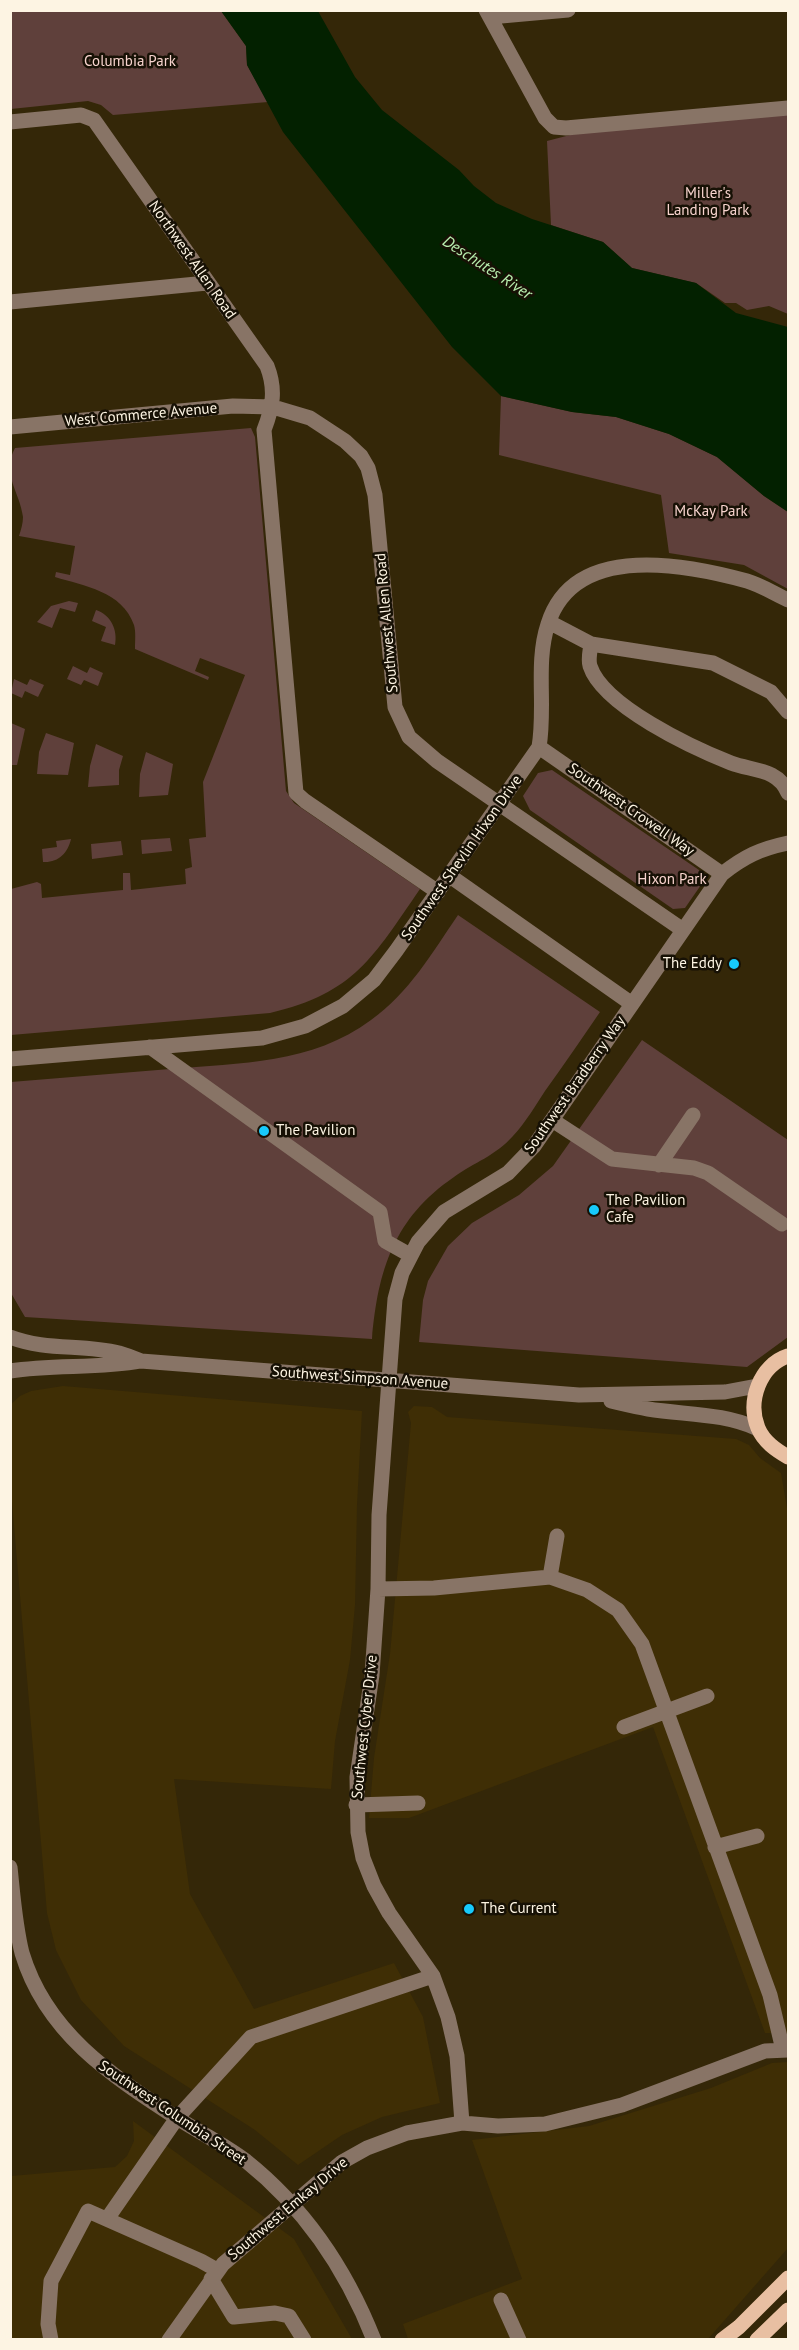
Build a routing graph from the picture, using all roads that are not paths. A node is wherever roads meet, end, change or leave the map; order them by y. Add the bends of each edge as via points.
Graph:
1 (568, 10) edge
2 (488, 14) edge
3 (789, 108) edge
4 (10, 122) edge
5 (207, 283) junction
6 (10, 302) edge
7 (273, 407) junction
8 (10, 427) edge
9 (789, 600) edge
10 (549, 622) junction
11 (591, 644) junction
12 (789, 712) edge
13 (539, 747) junction
14 (789, 793) edge
15 (500, 804) junction
16 (789, 843) edge
17 (722, 874) junction
18 (450, 876) junction
19 (438, 892) junction
20 (683, 930) junction
21 (632, 1004) junction
22 (150, 1047) junction
23 (10, 1059) edge
24 (693, 1115) dead end
25 (552, 1120) junction
26 (659, 1165) junction
27 (782, 1224) dead end
28 (410, 1255) junction
29 (10, 1337) edge
30 (789, 1356) edge
31 (141, 1361) junction
32 (10, 1371) edge
33 (390, 1380) junction
34 (757, 1386) junction
35 (579, 1395) junction
36 (758, 1429) junction
37 (789, 1457) edge
38 (557, 1536) dead end
39 (550, 1577) junction
40 (378, 1589) junction
41 (707, 1696) dead end
42 (666, 1711) junction
43 (624, 1727) dead end
44 (418, 1803) dead end
45 (356, 1805) junction
46 (757, 1836) dead end
47 (715, 1847) junction
48 (10, 1867) edge
49 (433, 1976) junction
50 (786, 2050) edge
51 (177, 2118) junction
52 (462, 2123) junction
53 (291, 2203) junction
54 (107, 2219) junction
55 (214, 2274) junction
56 (789, 2278) edge
57 (501, 2300) dead end
58 (789, 2310) edge
59 (51, 2340) edge
60 (169, 2340) edge
61 (304, 2340) edge
62 (374, 2340) edge
63 (519, 2340) edge
64 (722, 2340) edge
65 (757, 2340) edge

1 - 2 street
2 - 3 street via 545,118 554,127
4 - 5 street, Northwest Allen Road via 81,115 94,120
5 - 6 street
5 - 7 street, Northwest Allen Road via 267,366 272,378
7 - 8 street, West Commerce Avenue via 233,406
7 - 15 street, Southwest Allen Road via 310,418 327,428 361,456 368,468 375,495 395,707 409,737
7 - 19 street, Northwest Allen Road via 264,430 296,793
9 - 10 street, Southwest Shevlin Hixon Drive via 749,581 686,568 650,564 615,567 584,578 561,599
10 - 11 street
10 - 13 street, Southwest Shevlin Hixon Drive via 543,642 543,723
11 - 12 street via 712,663 771,692
11 - 14 street via 589,664 597,681 623,706 695,748 734,764 768,772
13 - 15 street, Southwest Shevlin Hixon Drive
13 - 17 street, Southwest Crowell Way
15 - 18 street, Southwest Shevlin Hixon Drive
15 - 20 street, Southwest Allen Road
16 - 17 street, Southwest Bradberry Way via 742,858
17 - 20 street, Southwest Bradberry Way
18 - 19 street, Southwest Shevlin Hixon Drive
18 - 21 street
19 - 22 street, Southwest Shevlin Hixon Drive via 374,980 343,1006 305,1026 262,1038
20 - 21 street, Southwest Bradberry Way
21 - 25 street, Southwest Bradberry Way
22 - 23 street, Southwest Shevlin Hixon Drive
22 - 28 street via 380,1212 385,1241
24 - 26 street
25 - 26 street via 612,1159
25 - 28 street, Southwest Bradberry Way via 508,1173 444,1212
26 - 27 street via 708,1173
28 - 33 street, Southwest Bradberry Way via 395,1299
29 - 31 street, Southwest Simpson Avenue via 44,1347 118,1353
30 - 34 main road via 768,1370
31 - 32 street, Southwest Simpson Avenue via 116,1366 62,1365
31 - 33 street, Southwest Simpson Avenue
33 - 35 street, Southwest Simpson Avenue
33 - 40 street, Southwest Cyber Drive via 379,1515
34 - 35 street, Southwest Simpson Avenue via 725,1392
34 - 36 main road via 754,1408
35 - 36 street, Southwest Simpson Avenue via 648,1409 725,1417
36 - 37 main road via 771,1447
38 - 39 street
39 - 40 street
39 - 42 street via 587,1590 618,1610 642,1644
40 - 45 street, Southwest Cyber Drive
41 - 42 street
42 - 43 street
42 - 47 street
44 - 45 street
45 - 49 street, Southwest Cyber Drive via 363,1858 374,1886
46 - 47 street
47 - 50 street via 770,1995
48 - 51 street, Southwest Columbia Street via 22,1953 45,2001 87,2055
49 - 51 street via 251,2037
49 - 52 street, Southwest Cyber Drive via 457,2056
50 - 52 street, Southwest Emkay Drive via 765,2051 622,2105 545,2124
51 - 53 street, Southwest Columbia Street via 244,2160
51 - 54 street
52 - 53 street, Southwest Emkay Drive via 407,2133 367,2148 342,2162
53 - 55 street, Southwest Emkay Drive
53 - 62 street, Southwest Columbia Street via 335,2259
54 - 55 street via 201,2261
54 - 59 street via 87,2211 51,2281
55 - 60 street, Southwest Emkay Drive
55 - 61 street via 234,2316 289,2316
56 - 64 main road
57 - 63 street
58 - 65 main road

